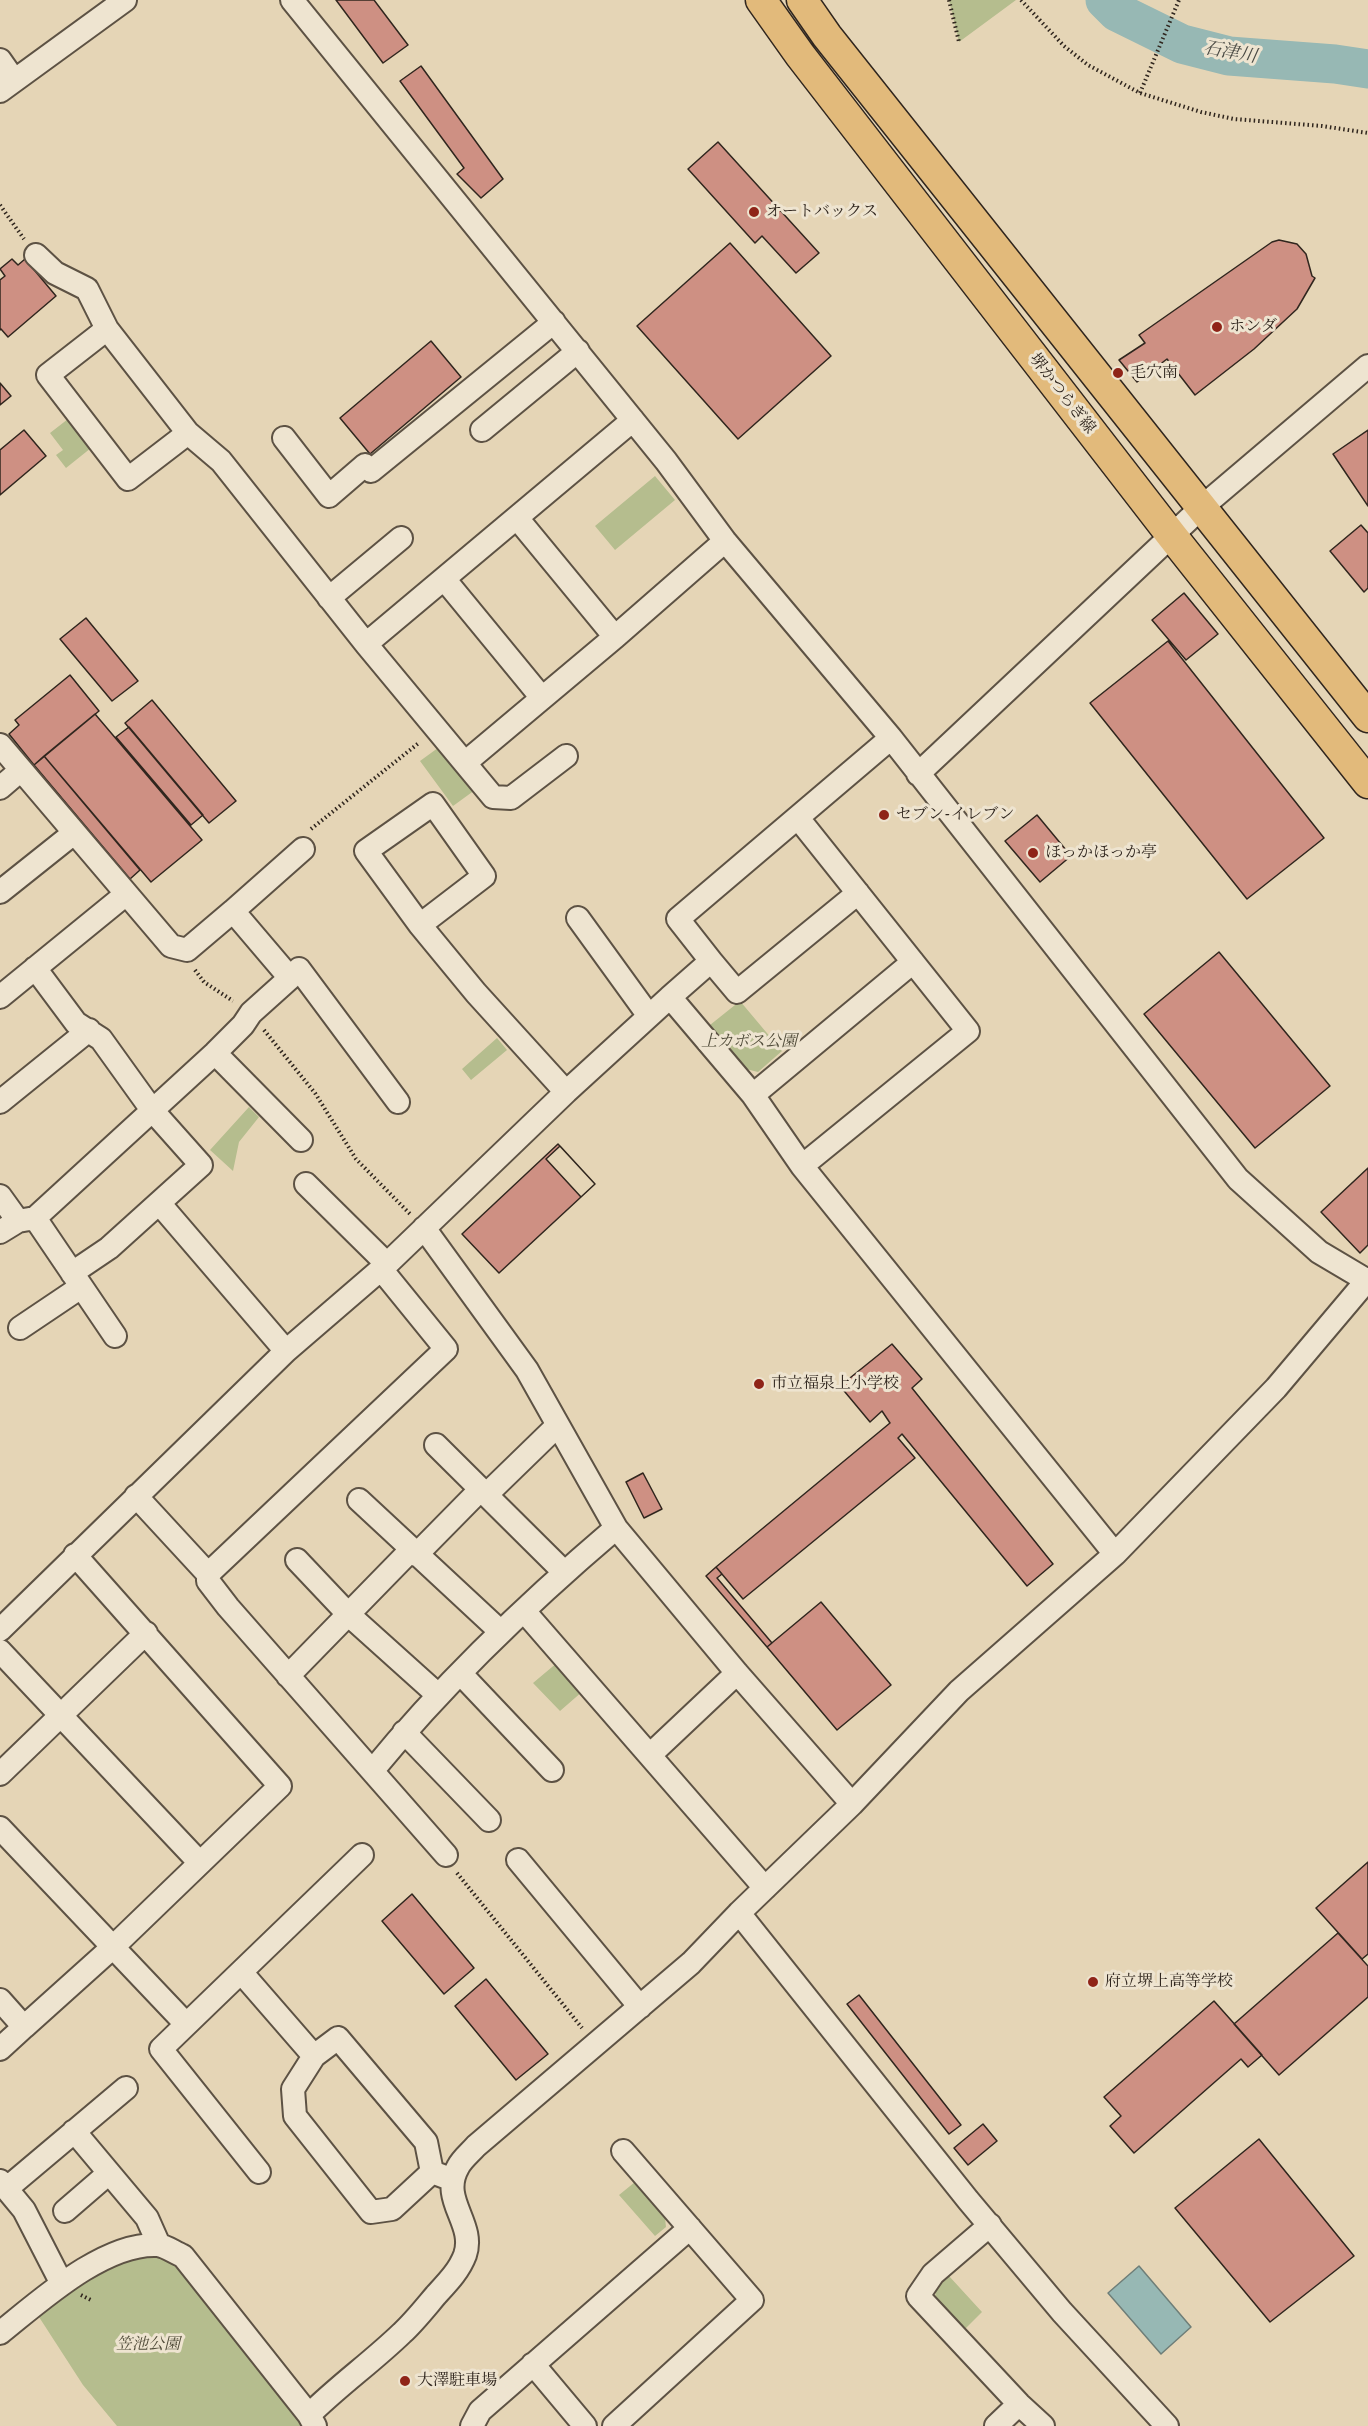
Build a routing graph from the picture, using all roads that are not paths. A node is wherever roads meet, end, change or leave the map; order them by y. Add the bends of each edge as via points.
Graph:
1 (292, 0) edge
2 (762, 0) edge
3 (802, 0) edge
4 (110, 4) edge
5 (0, 60) edge
6 (7, 86) edge
7 (36, 255) road end
8 (554, 322) junction
9 (107, 328) junction
10 (578, 351) junction
11 (1368, 366) edge
12 (633, 420) junction
13 (482, 430) dead end
14 (188, 433) junction
15 (284, 438) dead end
16 (1202, 507) junction
17 (517, 518) junction
18 (1172, 536) junction
19 (401, 538) dead end
20 (725, 541) junction
21 (445, 580) junction
22 (329, 598) junction
23 (615, 637) junction
24 (366, 645) junction
25 (542, 698) junction
26 (1368, 717) edge
27 (891, 738) junction
28 (0, 745) edge
29 (566, 756) dead end
30 (466, 762) junction
31 (21, 770) junction
32 (918, 774) junction
33 (1368, 783) edge
34 (0, 788) edge
35 (798, 818) junction
36 (74, 833) junction
37 (303, 849) road end
38 (0, 892) edge
39 (858, 893) junction
40 (125, 895) junction
41 (233, 911) junction
42 (578, 918) dead end
43 (420, 925) junction
44 (711, 961) junction
45 (913, 962) junction
46 (35, 968) junction
47 (290, 978) junction
48 (0, 997) edge
49 (670, 997) junction
50 (649, 1016) junction
51 (89, 1030) junction
52 (216, 1053) junction
53 (566, 1092) junction
54 (753, 1095) junction
55 (0, 1102) edge
56 (398, 1102) dead end
57 (152, 1110) junction
58 (301, 1140) dead end
59 (802, 1166) junction
60 (306, 1184) dead end
61 (0, 1196) edge
62 (159, 1203) junction
63 (18, 1224) edge
64 (424, 1228) junction
65 (384, 1267) junction
66 (77, 1280) junction
67 (1368, 1280) edge
68 (20, 1328) dead end
69 (115, 1336) dead end
70 (286, 1351) junction
71 (558, 1425) junction
72 (436, 1445) dead end
73 (483, 1492) junction
74 (136, 1496) junction
75 (359, 1500) dead end
76 (616, 1528) junction
77 (414, 1552) junction
78 (1115, 1554) junction
79 (75, 1555) junction
80 (297, 1560) dead end
81 (564, 1572) junction
82 (208, 1574) junction
83 (524, 1611) junction
84 (349, 1615) junction
85 (0, 1630) edge
86 (501, 1632) junction
87 (146, 1633) junction
88 (0, 1651) edge
89 (736, 1673) junction
90 (461, 1674) junction
91 (288, 1676) junction
92 (438, 1695) junction
93 (62, 1714) junction
94 (404, 1732) junction
95 (650, 1755) junction
96 (373, 1770) junction
97 (552, 1770) dead end
98 (0, 1774) edge
99 (852, 1804) junction
100 (489, 1820) dead end
101 (0, 1828) edge
102 (362, 1855) dead end
103 (446, 1855) road end
104 (519, 1860) dead end
105 (200, 1863) junction
106 (765, 1888) junction
107 (739, 1912) junction
108 (113, 1947) junction
109 (241, 1972) junction
110 (0, 2000) edge
111 (640, 2007) junction
112 (186, 2024) junction
113 (24, 2027) junction
114 (0, 2049) edge
115 (314, 2056) junction
116 (126, 2088) dead end
117 (74, 2132) junction
118 (623, 2151) dead end
119 (259, 2172) dead end
120 (432, 2172) junction
121 (109, 2173) junction
122 (453, 2180) junction
123 (8, 2184) edge
124 (64, 2211) dead end
125 (990, 2225) junction
126 (690, 2228) junction
127 (159, 2245) junction
128 (62, 2284) junction
129 (0, 2333) edge
130 (533, 2364) junction
131 (1019, 2404) junction
132 (312, 2421) edge
133 (472, 2426) edge
134 (585, 2426) edge
135 (614, 2426) edge
136 (996, 2426) edge
137 (1043, 2426) edge
138 (1167, 2426) edge

1 - 8 street
2 - 18 main road, 堺かつらぎ線 via 800,55
3 - 16 main road
4 - 6 street
5 - 6 street
7 - 9 street via 55,273 87,289
8 - 10 street
8 - 15 street via 372,471 365,465 328,496
9 - 14 street
9 - 14 street via 48,375 128,479
10 - 12 street
10 - 13 street
11 - 16 street
12 - 17 street
12 - 20 street
14 - 22 street via 221,461
16 - 18 street
16 - 26 main road
17 - 21 street
17 - 23 street
18 - 32 street
18 - 33 main road, 堺かつらぎ線
19 - 22 street
20 - 23 street
20 - 27 street
21 - 24 street
21 - 25 street
22 - 24 street
23 - 25 street
24 - 30 street
25 - 30 street
27 - 32 street
27 - 35 street
28 - 31 street
29 - 30 street via 512,798 493,797
31 - 34 street
31 - 36 street
32 - 67 street via 1238,1179 1319,1252
35 - 39 street
35 - 44 street via 678,919
36 - 38 street
36 - 40 street
37 - 41 street
39 - 44 street via 737,992
39 - 45 street
40 - 41 street via 171,946 187,950
40 - 46 street
41 - 47 street
42 - 50 street
43 - 43 street via 484,876 433,804 366,851
43 - 53 street
44 - 49 street
45 - 54 street
45 - 59 street via 968,1030
46 - 48 street
46 - 51 street via 76,1023
47 - 52 street via 251,1013
47 - 56 street via 299,969
49 - 50 street
49 - 54 street
50 - 53 street
51 - 55 street
51 - 57 street via 101,1039
52 - 57 street
52 - 58 street
53 - 64 street
54 - 59 street
57 - 62 street via 201,1165
57 - 63 street
59 - 78 street
60 - 65 street
61 - 63 street
62 - 66 street
62 - 70 street
63 - 66 street
64 - 65 street
64 - 71 street via 527,1370
65 - 70 street
65 - 82 street via 446,1349
66 - 68 street
66 - 69 street
67 - 78 street via 1276,1389
70 - 74 street
71 - 73 street
71 - 76 street
72 - 73 street
73 - 77 street
73 - 81 street
74 - 79 street
74 - 82 street
75 - 77 street
76 - 81 street
76 - 89 street
77 - 84 street
77 - 86 street
78 - 99 street via 959,1691
79 - 85 street
79 - 87 street
80 - 84 street
81 - 83 street
82 - 91 street via 208,1581 228,1607
83 - 86 street
83 - 95 street
84 - 91 street
84 - 92 street
86 - 90 street
87 - 93 street
87 - 105 street via 287,1779
88 - 93 street
89 - 95 street
89 - 99 street
90 - 92 street
90 - 97 street
91 - 96 street
92 - 94 street
93 - 98 street
93 - 105 street
94 - 96 street
94 - 100 street
95 - 106 street
96 - 103 street
99 - 106 street
101 - 108 street
102 - 109 street
104 - 111 street
105 - 108 street
106 - 107 street
107 - 111 street via 691,1963
107 - 125 street
108 - 112 street
108 - 113 street
109 - 112 street
109 - 115 street
110 - 113 street
111 - 122 street via 476,2146 458,2167
112 - 119 street via 161,2049
113 - 114 street
115 - 120 street via 338,2038 426,2142
115 - 120 street via 293,2089 295,2116 371,2212 392,2209
116 - 117 street
117 - 121 street
117 - 123 street
118 - 126 street
120 - 122 street
121 - 124 street
121 - 127 street via 147,2218
122 - 132 street via 452,2195 468,2241 457,2271 404,2332 326,2398
123 - 128 street
125 - 131 street via 933,2274 918,2296
125 - 138 street via 1062,2312
126 - 130 street
126 - 135 street via 752,2300
127 - 128 street via 132,2248 85,2267
127 - 132 street via 183,2256
128 - 129 street
130 - 133 street via 480,2411
130 - 134 street
131 - 136 street
131 - 137 street

